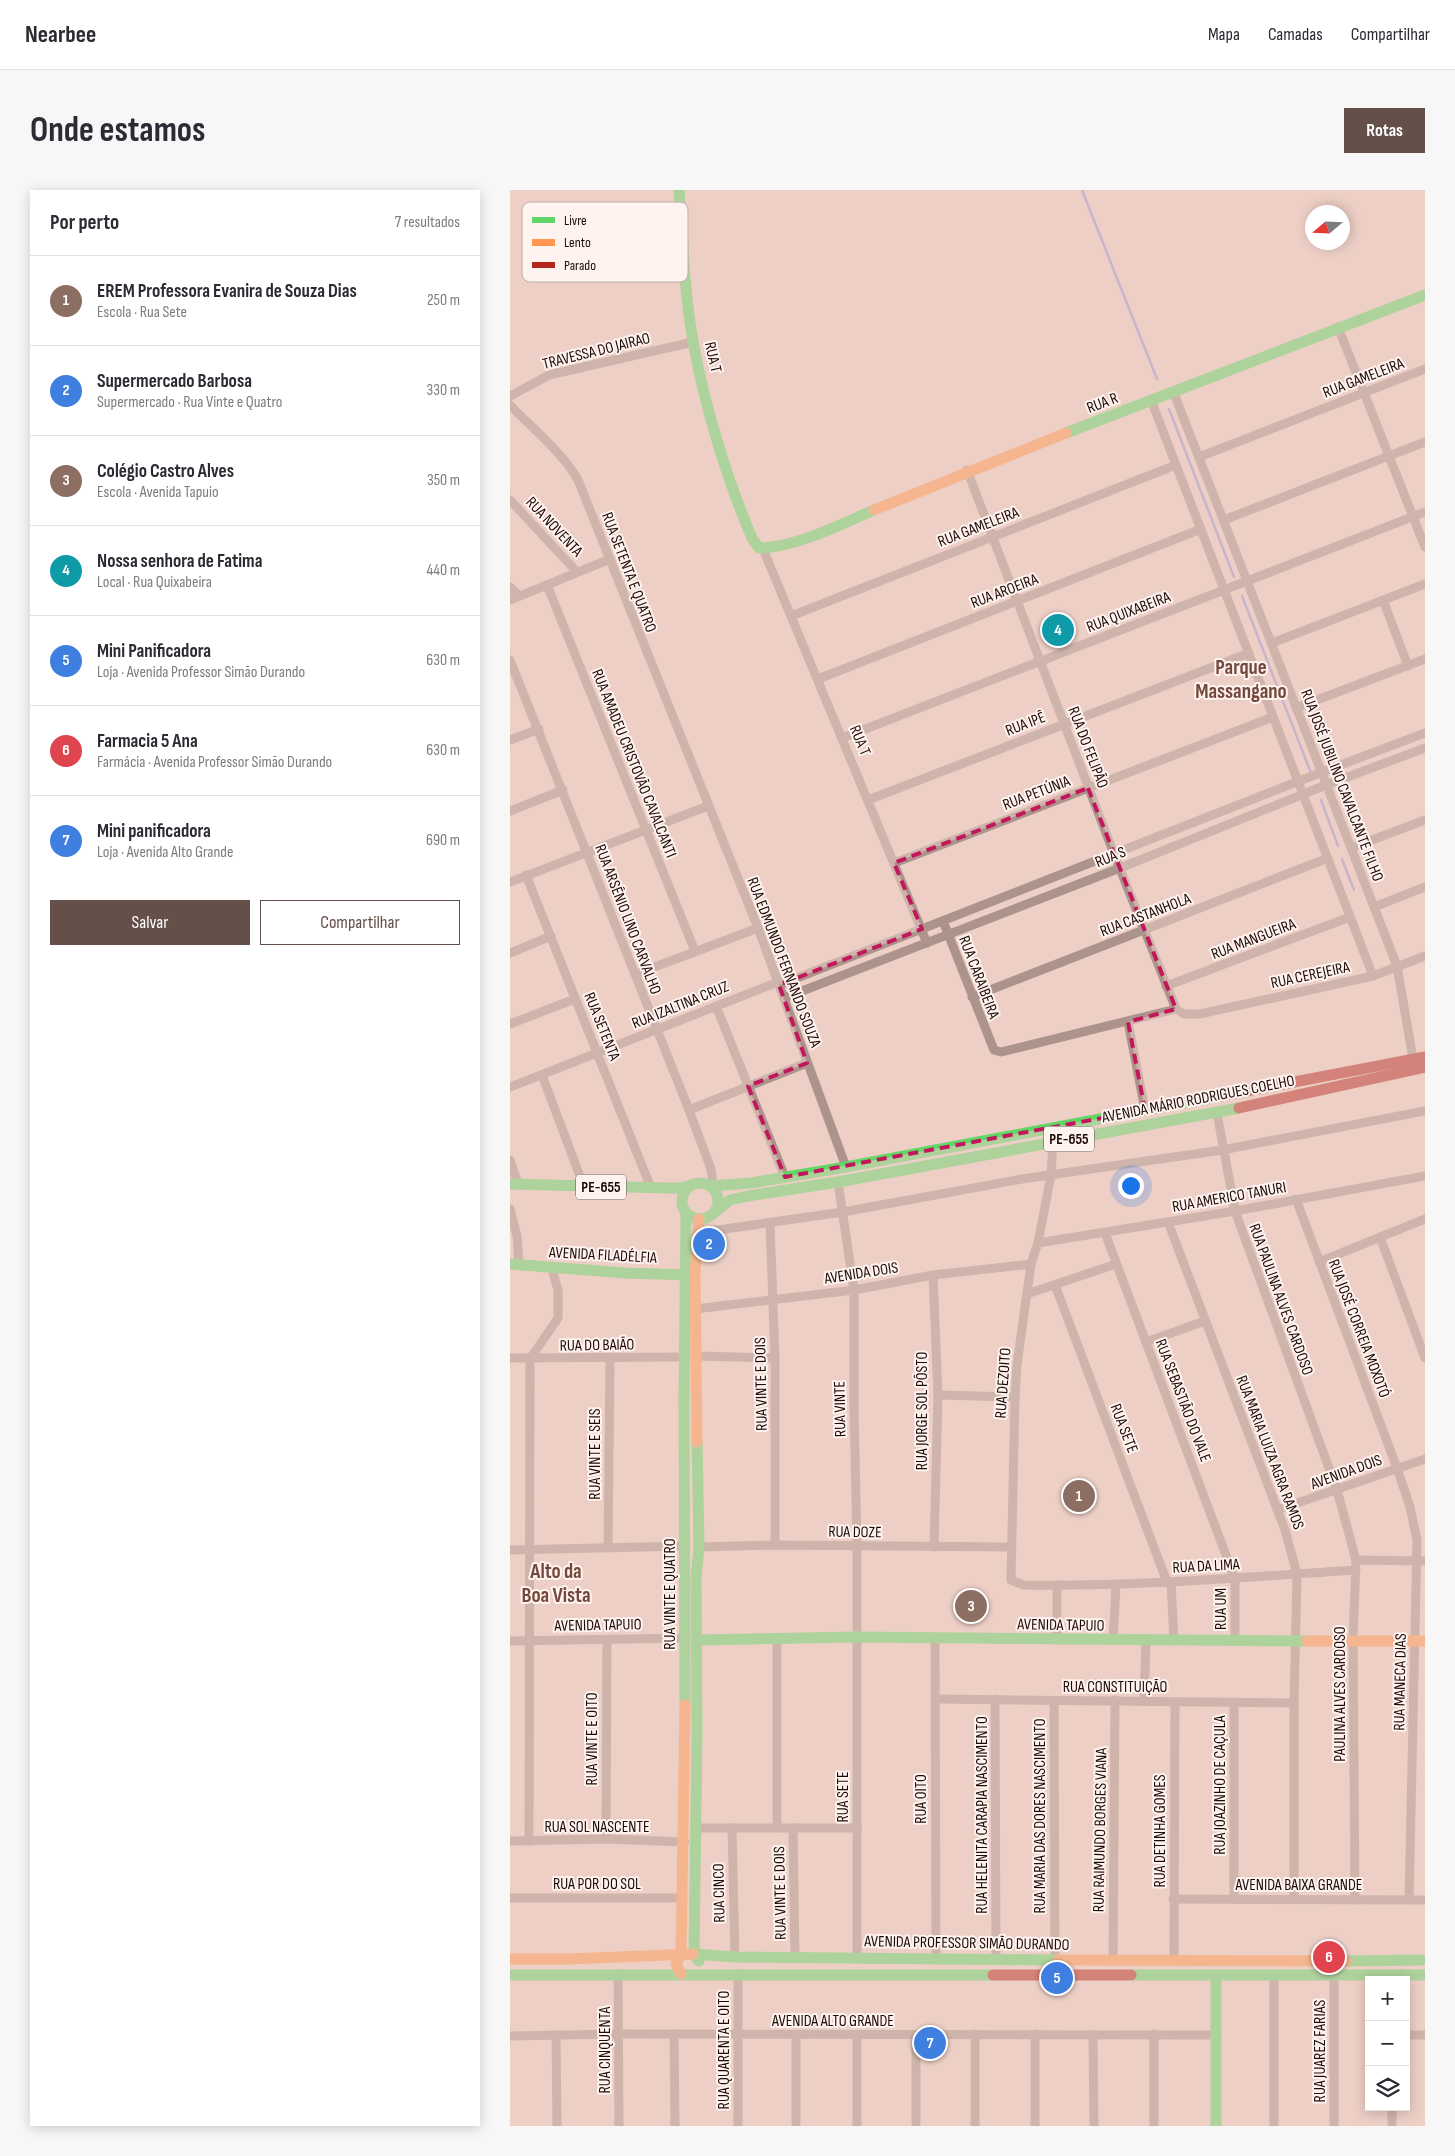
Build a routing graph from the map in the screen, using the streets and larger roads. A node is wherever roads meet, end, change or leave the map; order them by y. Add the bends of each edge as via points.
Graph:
1 (686, 282) edge
2 (1425, 295) edge
3 (1338, 327) junction
4 (693, 342) junction
5 (1425, 369) edge
6 (1173, 391) junction
7 (1364, 393) junction
8 (510, 396) edge
9 (1152, 400) junction
10 (510, 405) edge
11 (1425, 442) edge
12 (1199, 456) junction
13 (1389, 456) junction
14 (1176, 464) junction
15 (967, 470) junction
16 (510, 500) edge
17 (1425, 512) edge
18 (1414, 517) junction
19 (1224, 520) junction
20 (1201, 529) junction
21 (992, 537) junction
22 (1425, 547) edge
23 (764, 549) junction
24 (610, 559) junction
25 (577, 572) junction
26 (1247, 580) junction
27 (1425, 584) edge
28 (547, 586) junction
29 (510, 587) edge
30 (1224, 589) junction
31 (514, 598) edge
32 (1383, 600) junction
33 (1016, 601) junction
34 (791, 616) junction
35 (1272, 643) junction
36 (1249, 653) junction
37 (1425, 659) edge
38 (1040, 661) junction
39 (511, 666) edge
40 (1408, 666) junction
41 (818, 679) junction
42 (1296, 708) junction
43 (1274, 717) junction
44 (1064, 724) junction
45 (539, 729) junction
46 (1425, 733) edge
47 (842, 738) junction
48 (510, 740) edge
49 (1425, 748) edge
50 (693, 769) joint
51 (1322, 772) junction
52 (1298, 781) junction
53 (1326, 785) junction
54 (1088, 788) junction
55 (563, 790) junction
56 (1303, 794) junction
57 (868, 800) junction
58 (708, 806) junction
59 (510, 811) edge
60 (1425, 820) edge
61 (647, 831) junction
62 (1351, 848) junction
63 (587, 854) junction
64 (1114, 854) junction
65 (1328, 858) junction
66 (894, 863) junction
67 (1120, 868) junction
68 (526, 875) junction
69 (510, 882) edge
70 (1425, 887) edge
71 (1374, 907) junction
72 (1350, 917) junction
73 (943, 921) junction
74 (758, 928) junction
75 (922, 929) junction
76 (1144, 930) junction
77 (551, 936) junction
78 (948, 936) junction
79 (927, 944) junction
80 (695, 951) junction
81 (510, 953) edge
82 (1425, 956) edge
83 (1397, 966) junction
84 (636, 974) junction
85 (1373, 976) junction
86 (778, 984) junction
87 (1166, 986) junction
88 (972, 997) junction
89 (575, 998) junction
90 (784, 998) junction
91 (716, 1006) junction
92 (1176, 1009) junction
93 (1128, 1022) junction
94 (510, 1024) edge
95 (656, 1030) junction
96 (598, 1052) junction
97 (1425, 1057) edge
98 (1413, 1059) junction
99 (807, 1063) junction
100 (1425, 1067) edge
101 (542, 1075) junction
102 (748, 1086) junction
103 (510, 1087) edge
104 (689, 1110) junction
105 (1145, 1110) junction
106 (1425, 1111) edge
107 (1217, 1113) junction
108 (1053, 1142) junction
109 (1222, 1150) junction
110 (510, 1160) edge
111 (846, 1167) junction
112 (1051, 1175) junction
113 (1425, 1176) edge
114 (785, 1177) junction
115 (838, 1182) junction
116 (514, 1184) edge
117 (692, 1185) junction
118 (584, 1187) junction
119 (713, 1187) junction
120 (651, 1188) junction
121 (1296, 1199) junction
122 (510, 1209) edge
123 (1235, 1211) junction
124 (686, 1212) junction
125 (715, 1212) junction
126 (843, 1212) junction
127 (699, 1219) junction
128 (1425, 1219) edge
129 (1168, 1222) junction
130 (770, 1223) junction
131 (1105, 1232) junction
132 (697, 1233) junction
133 (1380, 1237) junction
134 (1038, 1243) junction
135 (1318, 1262) junction
136 (1032, 1264) junction
137 (1116, 1264) junction
138 (515, 1265) edge
139 (552, 1269) junction
140 (689, 1275) junction
141 (933, 1275) junction
142 (1054, 1285) junction
143 (854, 1290) junction
144 (1028, 1294) junction
145 (773, 1299) junction
146 (695, 1309) junction
147 (1205, 1321) junction
148 (1146, 1342) junction
149 (691, 1357) junction
150 (510, 1358) edge
151 (775, 1358) junction
152 (1425, 1358) edge
153 (530, 1359) junction
154 (610, 1359) junction
155 (938, 1395) junction
156 (1014, 1398) junction
157 (1425, 1459) edge
158 (1396, 1468) junction
159 (1337, 1490) junction
160 (1277, 1510) junction
161 (775, 1545) junction
162 (685, 1546) junction
163 (699, 1546) junction
164 (857, 1546) junction
165 (934, 1546) junction
166 (1011, 1547) junction
167 (608, 1548) junction
168 (510, 1550) edge
169 (530, 1550) junction
170 (1421, 1561) edge
171 (1356, 1565) junction
172 (1297, 1574) junction
173 (1235, 1578) junction
174 (1169, 1582) junction
175 (1116, 1584) junction
176 (1057, 1585) junction
177 (856, 1636) junction
178 (777, 1638) junction
179 (691, 1639) junction
180 (935, 1639) junction
181 (606, 1640) junction
182 (1057, 1640) junction
183 (1235, 1640) junction
184 (1296, 1640) junction
185 (1353, 1640) junction
186 (510, 1641) edge
187 (528, 1641) junction
188 (1112, 1641) junction
189 (1146, 1641) junction
190 (1174, 1641) junction
191 (1420, 1641) edge
192 (691, 1656) junction
193 (936, 1699) junction
194 (995, 1699) junction
195 (1115, 1700) junction
196 (1054, 1701) junction
197 (1144, 1701) junction
198 (1175, 1702) junction
199 (1234, 1702) junction
200 (1294, 1702) junction
201 (697, 1828) junction
202 (732, 1828) junction
203 (777, 1828) junction
204 (793, 1828) junction
205 (857, 1828) junction
206 (606, 1839) junction
207 (510, 1841) edge
208 (529, 1841) junction
209 (685, 1842) junction
210 (510, 1898) edge
211 (683, 1898) junction
212 (1173, 1899) junction
213 (1234, 1899) junction
214 (1294, 1899) junction
215 (1355, 1900) junction
216 (1409, 1900) junction
217 (1425, 1900) edge
218 (683, 1912) junction
219 (696, 1912) junction
220 (681, 1955) junction
221 (694, 1955) junction
222 (634, 1957) junction
223 (734, 1957) junction
224 (857, 1957) junction
225 (795, 1958) junction
226 (936, 1958) junction
227 (510, 1959) edge
228 (1112, 1959) junction
229 (996, 1960) junction
230 (1174, 1960) junction
231 (1301, 1960) junction
232 (1425, 1960) edge
233 (1055, 1961) junction
234 (1231, 1962) junction
235 (618, 1974) junction
236 (681, 1974) junction
237 (694, 1974) junction
238 (738, 1974) junction
239 (510, 1975) edge
240 (1274, 1975) junction
241 (1300, 1975) junction
242 (1425, 1975) edge
243 (1216, 1976) junction
244 (1334, 1976) junction
245 (1409, 1976) edge
246 (1365, 1977) edge
247 (618, 2034) junction
248 (674, 2034) junction
249 (975, 2034) junction
250 (1035, 2034) junction
251 (1154, 2034) junction
252 (556, 2035) junction
253 (737, 2035) junction
254 (796, 2035) junction
255 (857, 2035) junction
256 (916, 2035) junction
257 (1093, 2035) junction
258 (1217, 2035) junction
259 (1410, 2035) edge
260 (1425, 2035) edge
261 (510, 2036) edge
262 (1392, 2111) edge
263 (557, 2126) edge
264 (619, 2126) edge
265 (675, 2126) edge
266 (738, 2126) edge
267 (796, 2126) edge
268 (857, 2126) edge
269 (916, 2126) edge
270 (975, 2126) edge
271 (1035, 2126) edge
272 (1094, 2126) edge
273 (1154, 2126) edge
274 (1216, 2126) edge
275 (1274, 2126) edge
276 (1334, 2126) edge
277 (1392, 2126) edge

1 - 4 street, RUA T
2 - 3 street, RUA R
3 - 6 street, RUA R
3 - 7 street
4 - 8 street, TRAVESSA DO JAIRAO via 549,375
4 - 23 street, RUA T via 740,507 752,540
5 - 7 street, RUA GAMELEIRA
6 - 9 street, RUA R
6 - 12 street, RUA JOSÉ JUBILINO CAVALCANTE FILHO
7 - 12 street, RUA GAMELEIRA
7 - 13 street
9 - 14 street
9 - 15 street, RUA R
10 - 24 street, RUA SETENTA E QUATRO via 571,468
11 - 13 street
12 - 19 street, RUA JOSÉ JUBILINO CAVALCANTE FILHO
13 - 18 street
13 - 19 street
14 - 20 street
14 - 21 street, RUA GAMELEIRA
15 - 21 street, RUA DO FELIPÃO
15 - 23 street, RUA R via 792,542
16 - 25 street, RUA NOVENTA
17 - 18 street, RUA QUIXABEIRA
18 - 22 street
18 - 26 street, RUA QUIXABEIRA
19 - 26 street, RUA JOSÉ JUBILINO CAVALCANTE FILHO
20 - 30 street
20 - 33 street, RUA AROEIRA
21 - 33 street, RUA DO FELIPÃO
21 - 34 street, RUA GAMELEIRA
23 - 34 street, RUA T
24 - 25 street
24 - 50 street, RUA SETENTA E QUATRO
25 - 28 street
26 - 30 street, RUA QUIXABEIRA
26 - 35 street, RUA JOSÉ JUBILINO CAVALCANTE FILHO
27 - 32 street
28 - 31 street
28 - 61 street, RUA AMADEU CRISTOVÃO CAVALCANTI
29 - 31 street
30 - 36 street
30 - 38 street, RUA QUIXABEIRA
32 - 35 street
32 - 40 street
33 - 38 street, RUA DO FELIPÃO
33 - 41 street, RUA AROEIRA
34 - 41 street, RUA T
35 - 42 street, RUA JOSÉ JUBILINO CAVALCANTE FILHO
36 - 43 street
36 - 44 street, RUA IPÊ
37 - 40 street
38 - 44 street, RUA DO FELIPÃO
38 - 47 street, RUA QUIXABEIRA
39 - 45 street, RUA ARSÊNIO LINO CARVALHO
40 - 42 street
41 - 47 street, RUA T
42 - 51 street, RUA JOSÉ JUBILINO CAVALCANTE FILHO
43 - 52 street
43 - 54 street, RUA PETÚNIA
44 - 54 street, RUA DO FELIPÃO
44 - 57 street, RUA IPÊ
45 - 48 street
45 - 55 street, RUA ARSÊNIO LINO CARVALHO
46 - 51 street, RUA S
47 - 57 street, RUA T
49 - 53 street, RUA S
50 - 58 street, RUA EDMUNDO FERNANDO SOUZA
51 - 52 street, RUA S
51 - 53 street, RUA JOSÉ JUBILINO CAVALCANTE FILHO
52 - 56 street
52 - 64 street, RUA S
53 - 56 street, RUA S
53 - 62 street, RUA JOSÉ JUBILINO CAVALCANTE FILHO
54 - 64 street, RUA DO FELIPÃO
54 - 66 street, RUA PETÚNIA
55 - 59 street
55 - 63 street, RUA ARSÊNIO LINO CARVALHO
56 - 65 street
56 - 67 street, RUA S
57 - 66 street, RUA T
58 - 61 street
58 - 74 street, RUA EDMUNDO FERNANDO SOUZA
60 - 62 street
61 - 63 street
61 - 80 street, RUA AMADEU CRISTOVÃO CAVALCANTI
62 - 71 street, RUA JOSÉ JUBILINO CAVALCANTE FILHO
63 - 68 street
63 - 84 street, RUA ARSÊNIO LINO CARVALHO
64 - 67 street, RUA DO FELIPÃO
64 - 73 street, RUA S
65 - 72 street
65 - 76 street, RUA CASTANHOLA
66 - 75 street, RUA T
67 - 76 street, RUA DO FELIPÃO
67 - 78 street, RUA S
68 - 69 street
68 - 77 street, RUA SETENTA
70 - 71 street
71 - 83 street, RUA JOSÉ JUBILINO CAVALCANTE FILHO
72 - 85 street
72 - 87 street, RUA MANGUEIRA
73 - 75 street, RUA S
73 - 78 street, RUA CARAIBEIRA
74 - 80 street
74 - 86 street, RUA EDMUNDO FERNANDO SOUZA
75 - 79 street, RUA T
75 - 86 street, RUA IZALTINA CRUZ
76 - 87 street, RUA DO FELIPÃO
76 - 88 street, RUA CASTANHOLA
77 - 81 street
77 - 89 street, RUA SETENTA
78 - 79 street, RUA S
78 - 88 street, RUA CARAIBEIRA
79 - 90 street, RUA S
80 - 84 street
82 - 83 street, RUA CEREJEIRA
83 - 85 street, RUA CEREJEIRA
83 - 98 street, RUA JOSÉ JUBILINO CAVALCANTE FILHO
84 - 95 street, RUA ARSÊNIO LINO CARVALHO
85 - 92 street, RUA CEREJEIRA via 1200,1014 1184,1014
86 - 90 street, RUA EDMUNDO FERNANDO SOUZA
86 - 91 street, RUA IZALTINA CRUZ
87 - 92 street, RUA DO FELIPÃO
88 - 93 street, RUA CARAIBEIRA via 990,1044 1001,1052
89 - 94 street
89 - 96 street, RUA SETENTA
90 - 99 street, RUA EDMUNDO FERNANDO SOUZA
91 - 95 street, RUA IZALTINA CRUZ
91 - 102 street
92 - 93 street
93 - 105 street
95 - 96 street, RUA IZALTINA CRUZ
95 - 104 street, RUA ARSÊNIO LINO CARVALHO
96 - 101 street, RUA IZALTINA CRUZ
96 - 120 street, RUA SETENTA
97 - 98 street, AVENIDA MÁRIO RODRIGUES COELHO / PE-655
98 - 105 street, AVENIDA MÁRIO RODRIGUES COELHO / PE-655
99 - 102 street
99 - 111 street, RUA EDMUNDO FERNANDO SOUZA
100 - 107 street, AVENIDA MÁRIO RODRIGUES COELHO / PE-655
101 - 103 street, RUA IZALTINA CRUZ
101 - 118 street
102 - 104 street
102 - 114 street
104 - 119 street, RUA ARSÊNIO LINO CARVALHO via 711,1169
105 - 111 street, AVENIDA MÁRIO RODRIGUES COELHO / PE-655
106 - 109 street
107 - 108 street, AVENIDA MÁRIO RODRIGUES COELHO / PE-655
107 - 109 street, RUA PAULINA ALVES CARDOSO
108 - 112 street, RUA DEZOITO
108 - 115 street, AVENIDA MÁRIO RODRIGUES COELHO / PE-655
109 - 112 street
109 - 123 street, RUA PAULINA ALVES CARDOSO
110 - 116 street
111 - 114 street, AVENIDA MÁRIO RODRIGUES COELHO / PE-655
112 - 126 street
112 - 134 street, RUA DEZOITO
113 - 121 street, RUA AMERICO TANURI
114 - 119 street, AVENIDA MÁRIO RODRIGUES COELHO / PE-655
115 - 125 street, AVENIDA MÁRIO RODRIGUES COELHO / PE-655 via 738,1198
115 - 126 street, RUA VINTE
116 - 118 street, PE-655
117 - 119 street, PE-655 via 702,1183
117 - 120 street, PE-655
117 - 124 street via 684,1194
118 - 120 street, PE-655
119 - 125 street via 718,1203
121 - 123 street, RUA AMERICO TANURI
121 - 135 street, RUA JOSÉ CORREIA MOXOTÓ
122 - 138 street via 517,1236
123 - 129 street, RUA AMERICO TANURI
123 - 159 street, RUA PAULINA ALVES CARDOSO
124 - 127 street
124 - 140 street, RUA VINTE E QUATRO
125 - 127 street, PE-655
126 - 130 street
126 - 143 street, RUA VINTE
127 - 132 street, RUA VINTE E QUATRO
128 - 133 street
129 - 131 street, RUA AMERICO TANURI
129 - 147 street, RUA MARIA LUIZA AGRA RAMOS
130 - 132 street
130 - 145 street, RUA VINTE E DOIS
131 - 134 street, RUA AMERICO TANURI
131 - 137 street, RUA SEBASTIÃO DO VALE
132 - 140 street, RUA VINTE E QUATRO
133 - 135 street
133 - 152 street
134 - 136 street, RUA DEZOITO
135 - 158 street, RUA JOSÉ CORREIA MOXOTÓ
136 - 141 street, AVENIDA DOIS
136 - 144 street, RUA DEZOITO
137 - 142 street
137 - 148 street, RUA SEBASTIÃO DO VALE
138 - 139 street, AVENIDA FILADÉLFIA
139 - 140 street, AVENIDA FILADÉLFIA
139 - 153 street via 558,1290 558,1318
140 - 146 street, RUA VINTE E QUATRO
140 - 149 street, RUA VINTE E QUATRO
141 - 143 street, AVENIDA DOIS
141 - 155 street, RUA JORGE SOL PÔSTO
142 - 144 street
142 - 174 street, RUA SETE
143 - 145 street, AVENIDA DOIS
143 - 164 street, RUA VINTE
144 - 156 street, RUA DEZOITO
145 - 146 street, AVENIDA DOIS
145 - 151 street, RUA VINTE E DOIS
146 - 149 street, RUA VINTE E QUATRO
147 - 148 street
147 - 160 street, RUA MARIA LUIZA AGRA RAMOS
148 - 173 street, RUA SEBASTIÃO DO VALE
149 - 151 street, RUA DO BAIÃO
149 - 154 street, RUA DO BAIÃO
149 - 162 street, RUA VINTE E QUATRO
149 - 163 street, RUA VINTE E QUATRO
150 - 153 street, RUA DO BAIÃO
151 - 161 street, RUA VINTE E DOIS
153 - 154 street, RUA DO BAIÃO
153 - 169 street
154 - 167 street, RUA VINTE E SEIS
155 - 156 street
155 - 165 street, RUA JORGE SOL PÔSTO
156 - 166 street, RUA DEZOITO
157 - 158 street, AVENIDA DOIS
158 - 159 street, AVENIDA DOIS
158 - 170 street, RUA MANECA DIAS via 1413,1519
159 - 160 street, AVENIDA DOIS
159 - 171 street, PAULINA ALVES CARDOSO
160 - 172 street, RUA MARIA LUIZA AGRA RAMOS
161 - 163 street, RUA DOZE
161 - 164 street, RUA DOZE
162 - 167 street
162 - 179 street, RUA VINTE E QUATRO
163 - 179 street, RUA VINTE E QUATRO
164 - 165 street, RUA DOZE
164 - 177 street, RUA VINTE
165 - 166 street, RUA DOZE
166 - 176 street, RUA DEZOITO via 1010,1576 1013,1582
167 - 169 street
168 - 169 street
169 - 187 street
170 - 171 street, RUA DA LIMA
170 - 191 street, RUA MANECA DIAS
171 - 172 street, RUA DA LIMA
171 - 185 street, PAULINA ALVES CARDOSO
172 - 173 street, RUA DA LIMA
172 - 184 street, RUA MARIA LUIZA AGRA RAMOS
173 - 174 street, RUA DA LIMA
173 - 183 street, RUA UM
174 - 175 street, RUA DA LIMA
174 - 190 street, RUA SETE
175 - 176 street, RUA DA LIMA
175 - 188 street
176 - 182 street
177 - 178 street, AVENIDA TAPUIO
177 - 180 street, AVENIDA TAPUIO
177 - 205 street, RUA SETE
178 - 179 street, AVENIDA TAPUIO
178 - 203 street, RUA VINTE E DOIS
179 - 181 street, AVENIDA TAPUIO
179 - 192 street, RUA VINTE E QUATRO
180 - 182 street, AVENIDA TAPUIO
180 - 193 street, RUA OITO
181 - 187 street, AVENIDA TAPUIO
181 - 206 street, RUA VINTE E OITO
182 - 188 street, AVENIDA TAPUIO
183 - 184 street, AVENIDA TAPUIO
183 - 190 street, AVENIDA TAPUIO
184 - 185 street, AVENIDA TAPUIO
184 - 200 street, RUA MARIA LUIZA AGRA RAMOS
185 - 191 street, AVENIDA TAPUIO
185 - 215 street, PAULINA ALVES CARDOSO
186 - 187 street, AVENIDA TAPUIO
187 - 208 street
188 - 189 street, AVENIDA TAPUIO
189 - 190 street, AVENIDA TAPUIO
189 - 197 street
191 - 216 street, RUA MANECA DIAS
192 - 201 street, RUA VINTE E QUATRO
192 - 209 street, RUA VINTE E QUATRO
193 - 194 street, RUA CONSTITUIÇÃO
193 - 226 street, RUA OITO
194 - 196 street, RUA CONSTITUIÇÃO
194 - 229 street, RUA HELENITA CARAPIA NASCIMENTO
195 - 196 street, RUA CONSTITUIÇÃO
195 - 197 street, RUA CONSTITUIÇÃO
195 - 228 street, RUA RAIMUNDO BORGES VIANA
196 - 233 street, RUA MARIA DAS DORES NASCIMENTO
197 - 198 street, RUA CONSTITUIÇÃO
198 - 199 street, RUA CONSTITUIÇÃO
198 - 212 street, RUA DETINHA GOMES
199 - 200 street, RUA CONSTITUIÇÃO
199 - 213 street, RUA JOAZINHO DE CAÇULA
200 - 214 street, RUA MARIA LUIZA AGRA RAMOS
201 - 202 street
201 - 219 street, RUA VINTE E QUATRO
202 - 203 street
202 - 223 street, RUA CINCO
203 - 204 street
204 - 205 street
204 - 225 street, RUA VINTE E DOIS
205 - 224 street, RUA SETE
206 - 208 street, RUA SOL NASCENTE
206 - 209 street, RUA SOL NASCENTE
207 - 208 street, RUA SOL NASCENTE
209 - 211 street, RUA VINTE E QUATRO
210 - 211 street, RUA POR DO SOL
211 - 218 street, RUA VINTE E QUATRO
212 - 213 street, AVENIDA BAIXA GRANDE
212 - 230 street, RUA DETINHA GOMES
213 - 214 street, AVENIDA BAIXA GRANDE
214 - 215 street, AVENIDA BAIXA GRANDE
215 - 216 street, AVENIDA BAIXA GRANDE
216 - 217 street, AVENIDA BAIXA GRANDE
218 - 219 street
218 - 220 street, RUA VINTE E QUATRO
219 - 221 street, RUA VINTE E QUATRO
220 - 221 street, AVENIDA PROFESSOR SIMÃO DURANDO
220 - 222 street, AVENIDA PROFESSOR SIMÃO DURANDO
220 - 236 street, RUA VINTE E QUATRO via 676,1964
221 - 223 street, AVENIDA PROFESSOR SIMÃO DURANDO
221 - 237 street, RUA VINTE E QUATRO via 699,1965
222 - 227 street, AVENIDA PROFESSOR SIMÃO DURANDO
222 - 235 street via 622,1961
223 - 225 street, AVENIDA PROFESSOR SIMÃO DURANDO
224 - 225 street, AVENIDA PROFESSOR SIMÃO DURANDO
224 - 226 street, AVENIDA PROFESSOR SIMÃO DURANDO
226 - 229 street, AVENIDA PROFESSOR SIMÃO DURANDO
228 - 230 street, AVENIDA PROFESSOR SIMÃO DURANDO
228 - 233 street, AVENIDA PROFESSOR SIMÃO DURANDO
229 - 233 street, AVENIDA PROFESSOR SIMÃO DURANDO
230 - 234 street, AVENIDA PROFESSOR SIMÃO DURANDO
231 - 232 street, AVENIDA PROFESSOR SIMÃO DURANDO
231 - 234 street, AVENIDA PROFESSOR SIMÃO DURANDO
231 - 241 street
234 - 243 street
235 - 236 street, AVENIDA PROFESSOR SIMÃO DURANDO
235 - 239 street, AVENIDA PROFESSOR SIMÃO DURANDO
235 - 247 street, RUA CINQUENTA
236 - 237 street, AVENIDA PROFESSOR SIMÃO DURANDO
237 - 238 street, AVENIDA PROFESSOR SIMÃO DURANDO
238 - 243 street, AVENIDA PROFESSOR SIMÃO DURANDO
238 - 253 street, RUA QUARENTA E OITO
240 - 241 street, AVENIDA PROFESSOR SIMÃO DURANDO
240 - 243 street, AVENIDA PROFESSOR SIMÃO DURANDO
240 - 275 street
241 - 244 street, AVENIDA PROFESSOR SIMÃO DURANDO
242 - 245 street, AVENIDA PROFESSOR SIMÃO DURANDO
243 - 258 street
244 - 246 street, AVENIDA PROFESSOR SIMÃO DURANDO
244 - 276 street, RUA JUAREZ FARIAS
247 - 248 street, AVENIDA ALTO GRANDE
247 - 252 street, AVENIDA ALTO GRANDE
247 - 264 street, RUA CINQUENTA
248 - 253 street, AVENIDA ALTO GRANDE
248 - 265 street
249 - 250 street, AVENIDA ALTO GRANDE
249 - 256 street, AVENIDA ALTO GRANDE
249 - 270 street
250 - 257 street, AVENIDA ALTO GRANDE
250 - 271 street
251 - 257 street, AVENIDA ALTO GRANDE
251 - 258 street, AVENIDA ALTO GRANDE
251 - 273 street
252 - 261 street, AVENIDA ALTO GRANDE
252 - 263 street
253 - 254 street, AVENIDA ALTO GRANDE
253 - 266 street, RUA QUARENTA E OITO
254 - 255 street, AVENIDA ALTO GRANDE
254 - 267 street
255 - 256 street, AVENIDA ALTO GRANDE
255 - 268 street
256 - 269 street
257 - 272 street
258 - 274 street
259 - 260 street
262 - 277 street

